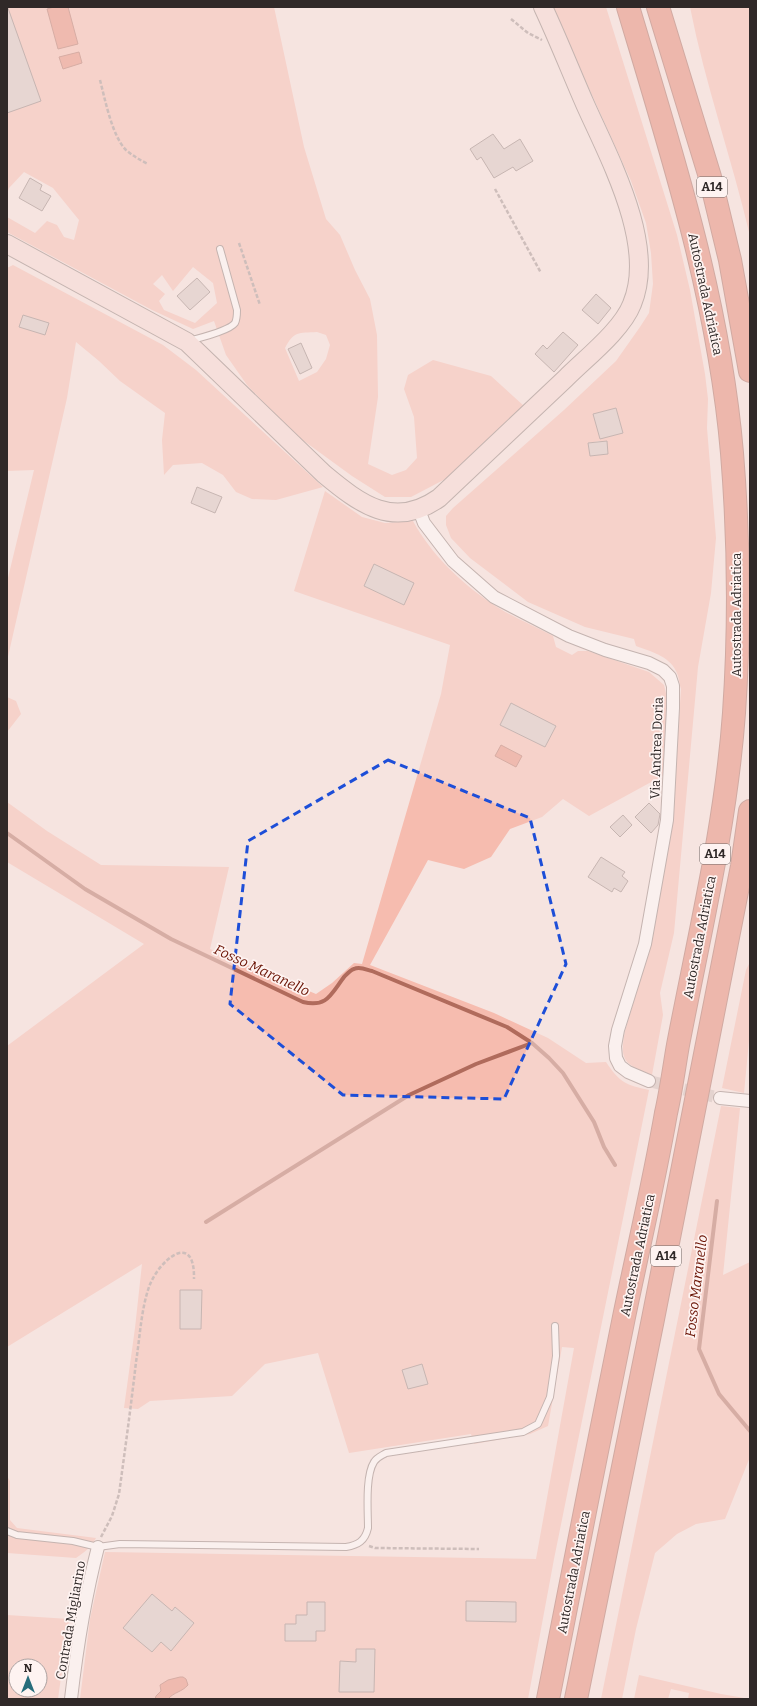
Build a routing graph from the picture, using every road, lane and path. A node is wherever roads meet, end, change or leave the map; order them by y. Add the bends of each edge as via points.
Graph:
1 (543, 7) edge
2 (628, 7) edge
3 (658, 7) edge
4 (511, 19) dead end
5 (558, 41) junction
6 (100, 80) dead end
7 (148, 164) dead end
8 (494, 189) dead end
9 (239, 243) dead end
10 (7, 244) edge
11 (220, 249) dead end
12 (541, 273) dead end
13 (260, 305) dead end
14 (187, 342) junction
15 (750, 371) edge
16 (419, 510) junction
17 (750, 811) edge
18 (649, 1081) tunnel mouth
19 (720, 1098) tunnel mouth
20 (750, 1101) edge
21 (194, 1279) dead end
22 (555, 1326) dead end
23 (7, 1530) edge
24 (362, 1542) junction
25 (98, 1547) junction
26 (479, 1549) dead end
27 (71, 1699) edge
28 (548, 1699) edge
29 (576, 1699) edge

1 - 5 main road
2 - 28 highway, Autostrada Adriatica / A14 via 683,190 702,264 716,336 732,451 738,582 738,651 725,792 704,915 653,1183
3 - 15 highway, A14 via 710,177 730,260
4 - 5 path via 540,40
5 - 16 main road via 623,190 631,215 638,245 637,289 624,320 439,498
6 - 7 path via 112,126 125,149
8 - 12 path
9 - 13 path
10 - 14 main road
11 - 14 lane via 237,317 234,324 228,328
14 - 16 main road via 346,493 379,510 408,513
16 - 18 street, Via Andrea Doria via 424,523 453,561 494,597 568,636 649,663 663,670 671,681 673,708 667,820 645,944 615,1046 620,1066
17 - 29 highway, A14 via 742,866 661,1282
19 - 20 street
21 - 25 path via 192,1258 182,1253 171,1257 154,1274 142,1319 118,1494 112,1516
22 - 24 lane via 556,1356 550,1397 538,1424 523,1432 386,1453 378,1457 370,1473 368,1528
23 - 25 lane via 17,1536 73,1541
24 - 25 lane via 346,1547 120,1544
24 - 26 path via 375,1548
25 - 27 street, Contrada Migliarino via 87,1589

